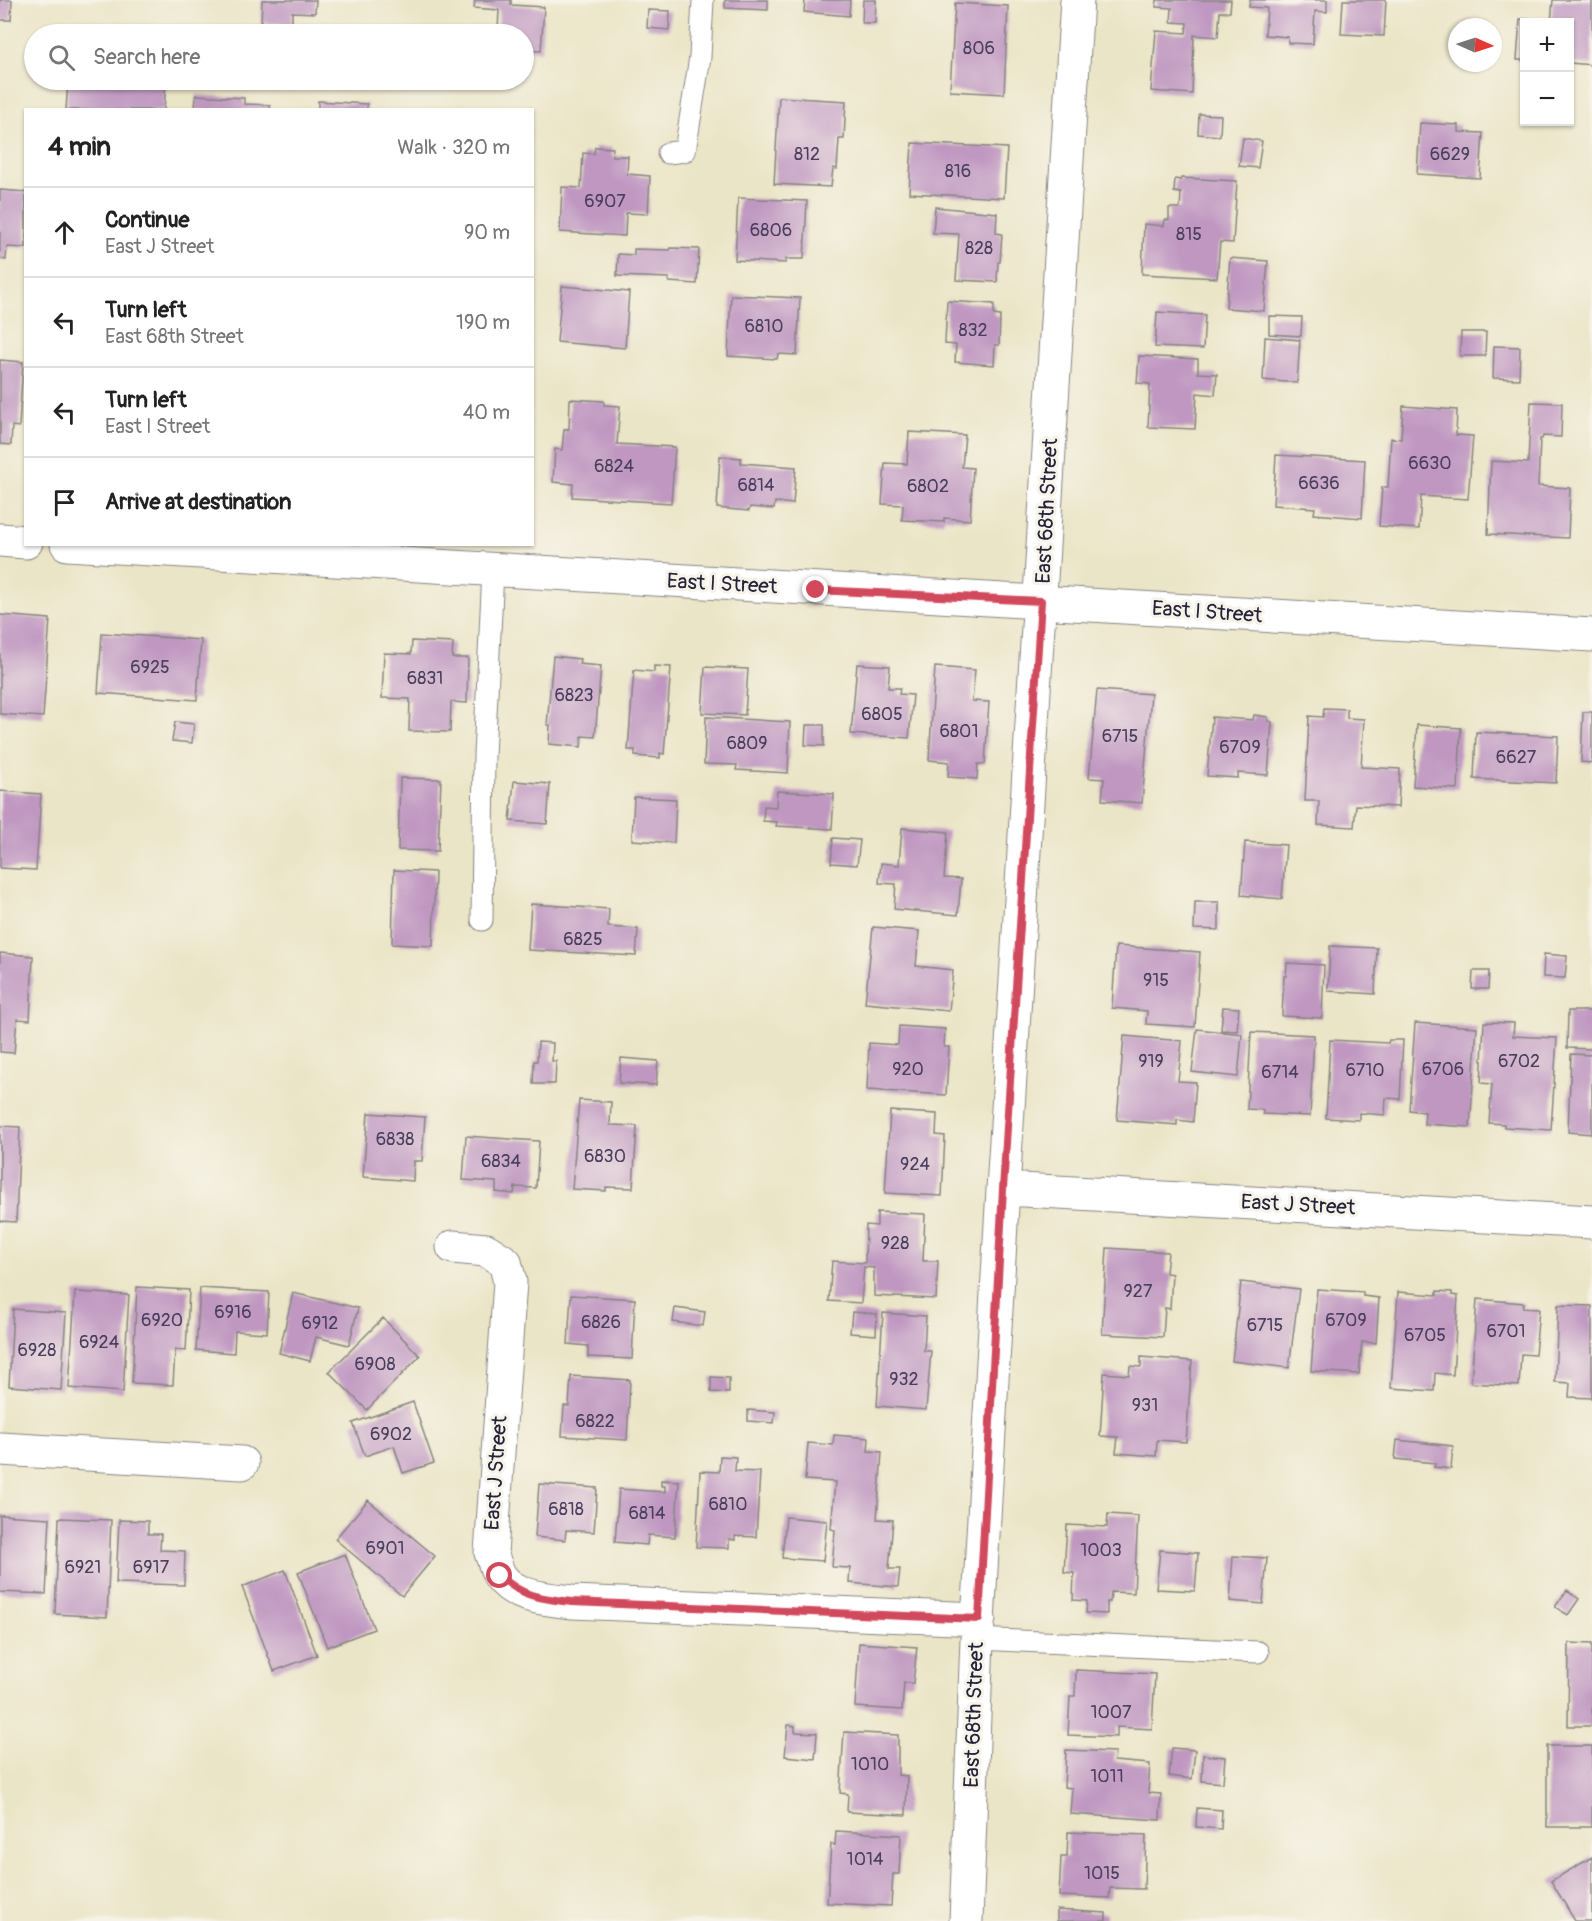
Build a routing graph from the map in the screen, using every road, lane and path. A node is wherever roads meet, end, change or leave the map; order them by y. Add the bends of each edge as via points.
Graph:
1 (703, 0) edge
2 (1077, 0) edge
3 (668, 153) dead end
4 (0, 540) edge
5 (24, 542) edge
6 (99, 546) edge
7 (493, 571) junction
8 (1041, 601) junction
9 (1592, 635) edge
10 (482, 920) dead end
11 (1003, 1189) junction
12 (1592, 1222) edge
13 (453, 1247) dead end
14 (0, 1449) edge
15 (242, 1463) dead end
16 (978, 1629) junction
17 (1258, 1652) dead end
18 (966, 1921) edge

1 - 3 lane via 700,57 686,151
2 - 8 street, East 68th Street
4 - 5 street
6 - 7 street, East I Street
7 - 8 street, East I Street
7 - 10 lane via 484,756
8 - 9 street, East I Street
8 - 11 street, East 68th Street
11 - 12 street, East J Street
11 - 16 street, East 68th Street
13 - 16 street, East J Street via 486,1250 505,1262 510,1282 491,1553 500,1576 513,1587 532,1596 572,1602
14 - 15 street
16 - 17 lane
16 - 18 street, East 68th Street

